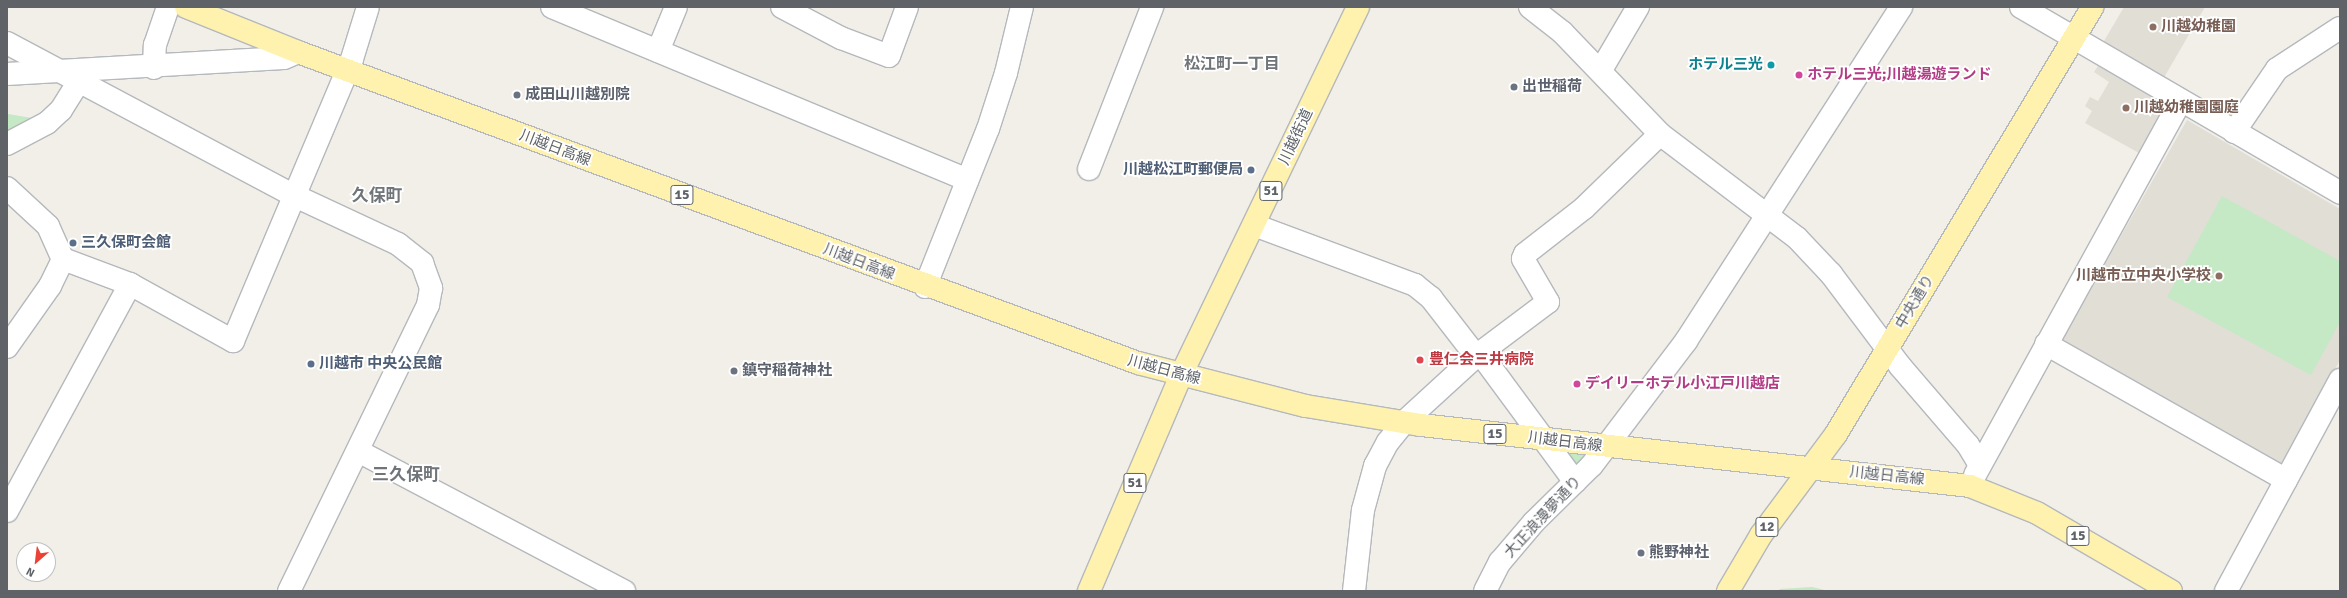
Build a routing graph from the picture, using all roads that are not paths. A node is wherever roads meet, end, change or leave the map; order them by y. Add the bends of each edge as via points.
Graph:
1 (168, 7) edge
2 (186, 7) edge
3 (368, 7) edge
4 (552, 7) edge
5 (676, 7) edge
6 (782, 7) edge
7 (907, 7) edge
8 (1022, 7) edge
9 (1152, 7) edge
10 (1358, 7) edge
11 (1530, 7) edge
12 (1638, 7) edge
13 (1901, 7) edge
14 (2021, 7) edge
15 (2093, 7) edge
16 (2340, 28) edge
17 (2074, 37) junction
18 (7, 43) edge
19 (658, 51) junction
20 (298, 52) junction
21 (154, 68) junction
22 (347, 69) junction
23 (1601, 70) junction
24 (7, 74) edge
25 (71, 77) junction
26 (2181, 101) junction
27 (2234, 132) junction
28 (1660, 134) junction
29 (7, 144) edge
30 (1089, 169) dead end
31 (967, 180) junction
32 (7, 188) edge
33 (2340, 193) edge
34 (293, 195) junction
35 (1765, 214) junction
36 (1254, 225) junction
37 (63, 259) junction
38 (130, 284) junction
39 (925, 287) junction
40 (2046, 344) junction
41 (7, 346) edge
42 (1886, 349) junction
43 (1478, 354) junction
44 (1181, 375) junction
45 (2340, 380) edge
46 (1404, 422) junction
47 (1545, 440) junction
48 (1607, 447) junction
49 (358, 451) junction
50 (1980, 465) junction
51 (1813, 468) junction
52 (2286, 480) junction
53 (1575, 482) junction
54 (1970, 486) junction
55 (7, 511) edge
56 (289, 591) edge
57 (624, 591) edge
58 (1089, 591) edge
59 (1354, 591) edge
60 (1485, 591) edge
61 (1728, 591) edge
62 (2171, 591) edge
63 (2226, 591) edge

1 - 21 street via 155,45
2 - 20 main road, 川越日高線 / 15
3 - 22 street
4 - 19 street
5 - 19 street
6 - 7 street via 842,38 889,56
8 - 31 street via 1006,73
9 - 30 street
10 - 36 main road, 川越街道 / 51
11 - 23 street
12 - 23 street
13 - 35 street, 大正浪漫夢通り
14 - 17 street
15 - 17 main road, 中央通り
16 - 27 street via 2277,69
17 - 26 street
17 - 42 main road, 中央通り
18 - 25 street
19 - 31 street
20 - 21 street via 284,58
20 - 22 main road, 川越日高線 / 15
21 - 25 street
22 - 34 street
22 - 39 main road, 川越日高線 / 15
23 - 28 street
24 - 25 street
25 - 29 street via 60,110 47,123
25 - 34 street
26 - 27 street
26 - 40 street
27 - 33 street
28 - 35 street
28 - 43 street via 1584,208 1525,254 1523,259 1548,302
31 - 39 street
32 - 37 street via 48,226
34 - 38 street via 233,341
34 - 49 street via 413,252 429,276 428,305
35 - 42 street via 1797,238 1831,274
35 - 48 street, 大正浪漫夢通り via 1686,341
36 - 43 street via 1414,285 1431,298
36 - 44 main road, 川越街道 / 51
37 - 38 street
37 - 41 street via 50,286
38 - 55 street
39 - 44 main road, 川越日高線 / 15 via 1102,352
40 - 50 street
40 - 52 street
42 - 50 street via 1968,445
42 - 51 main road, 中央通り
43 - 46 street
43 - 47 street
44 - 46 main road, 川越日高線 / 15 via 1306,406
44 - 58 main road, 51
45 - 52 street
46 - 47 main road, 川越日高線 / 15
46 - 59 street via 1375,466 1363,510
47 - 48 main road, 川越日高線 / 15
47 - 53 street
48 - 51 main road, 川越日高線 / 15
48 - 53 street, 大正浪漫夢通り
49 - 56 street
49 - 57 street
50 - 54 street
51 - 54 main road, 川越日高線 / 15
51 - 61 main road, 中央通り / 12 via 1761,535
52 - 63 street
53 - 60 street, 大正浪漫夢通り via 1500,562
54 - 62 main road, 川越日高線 / 15 via 2037,512

